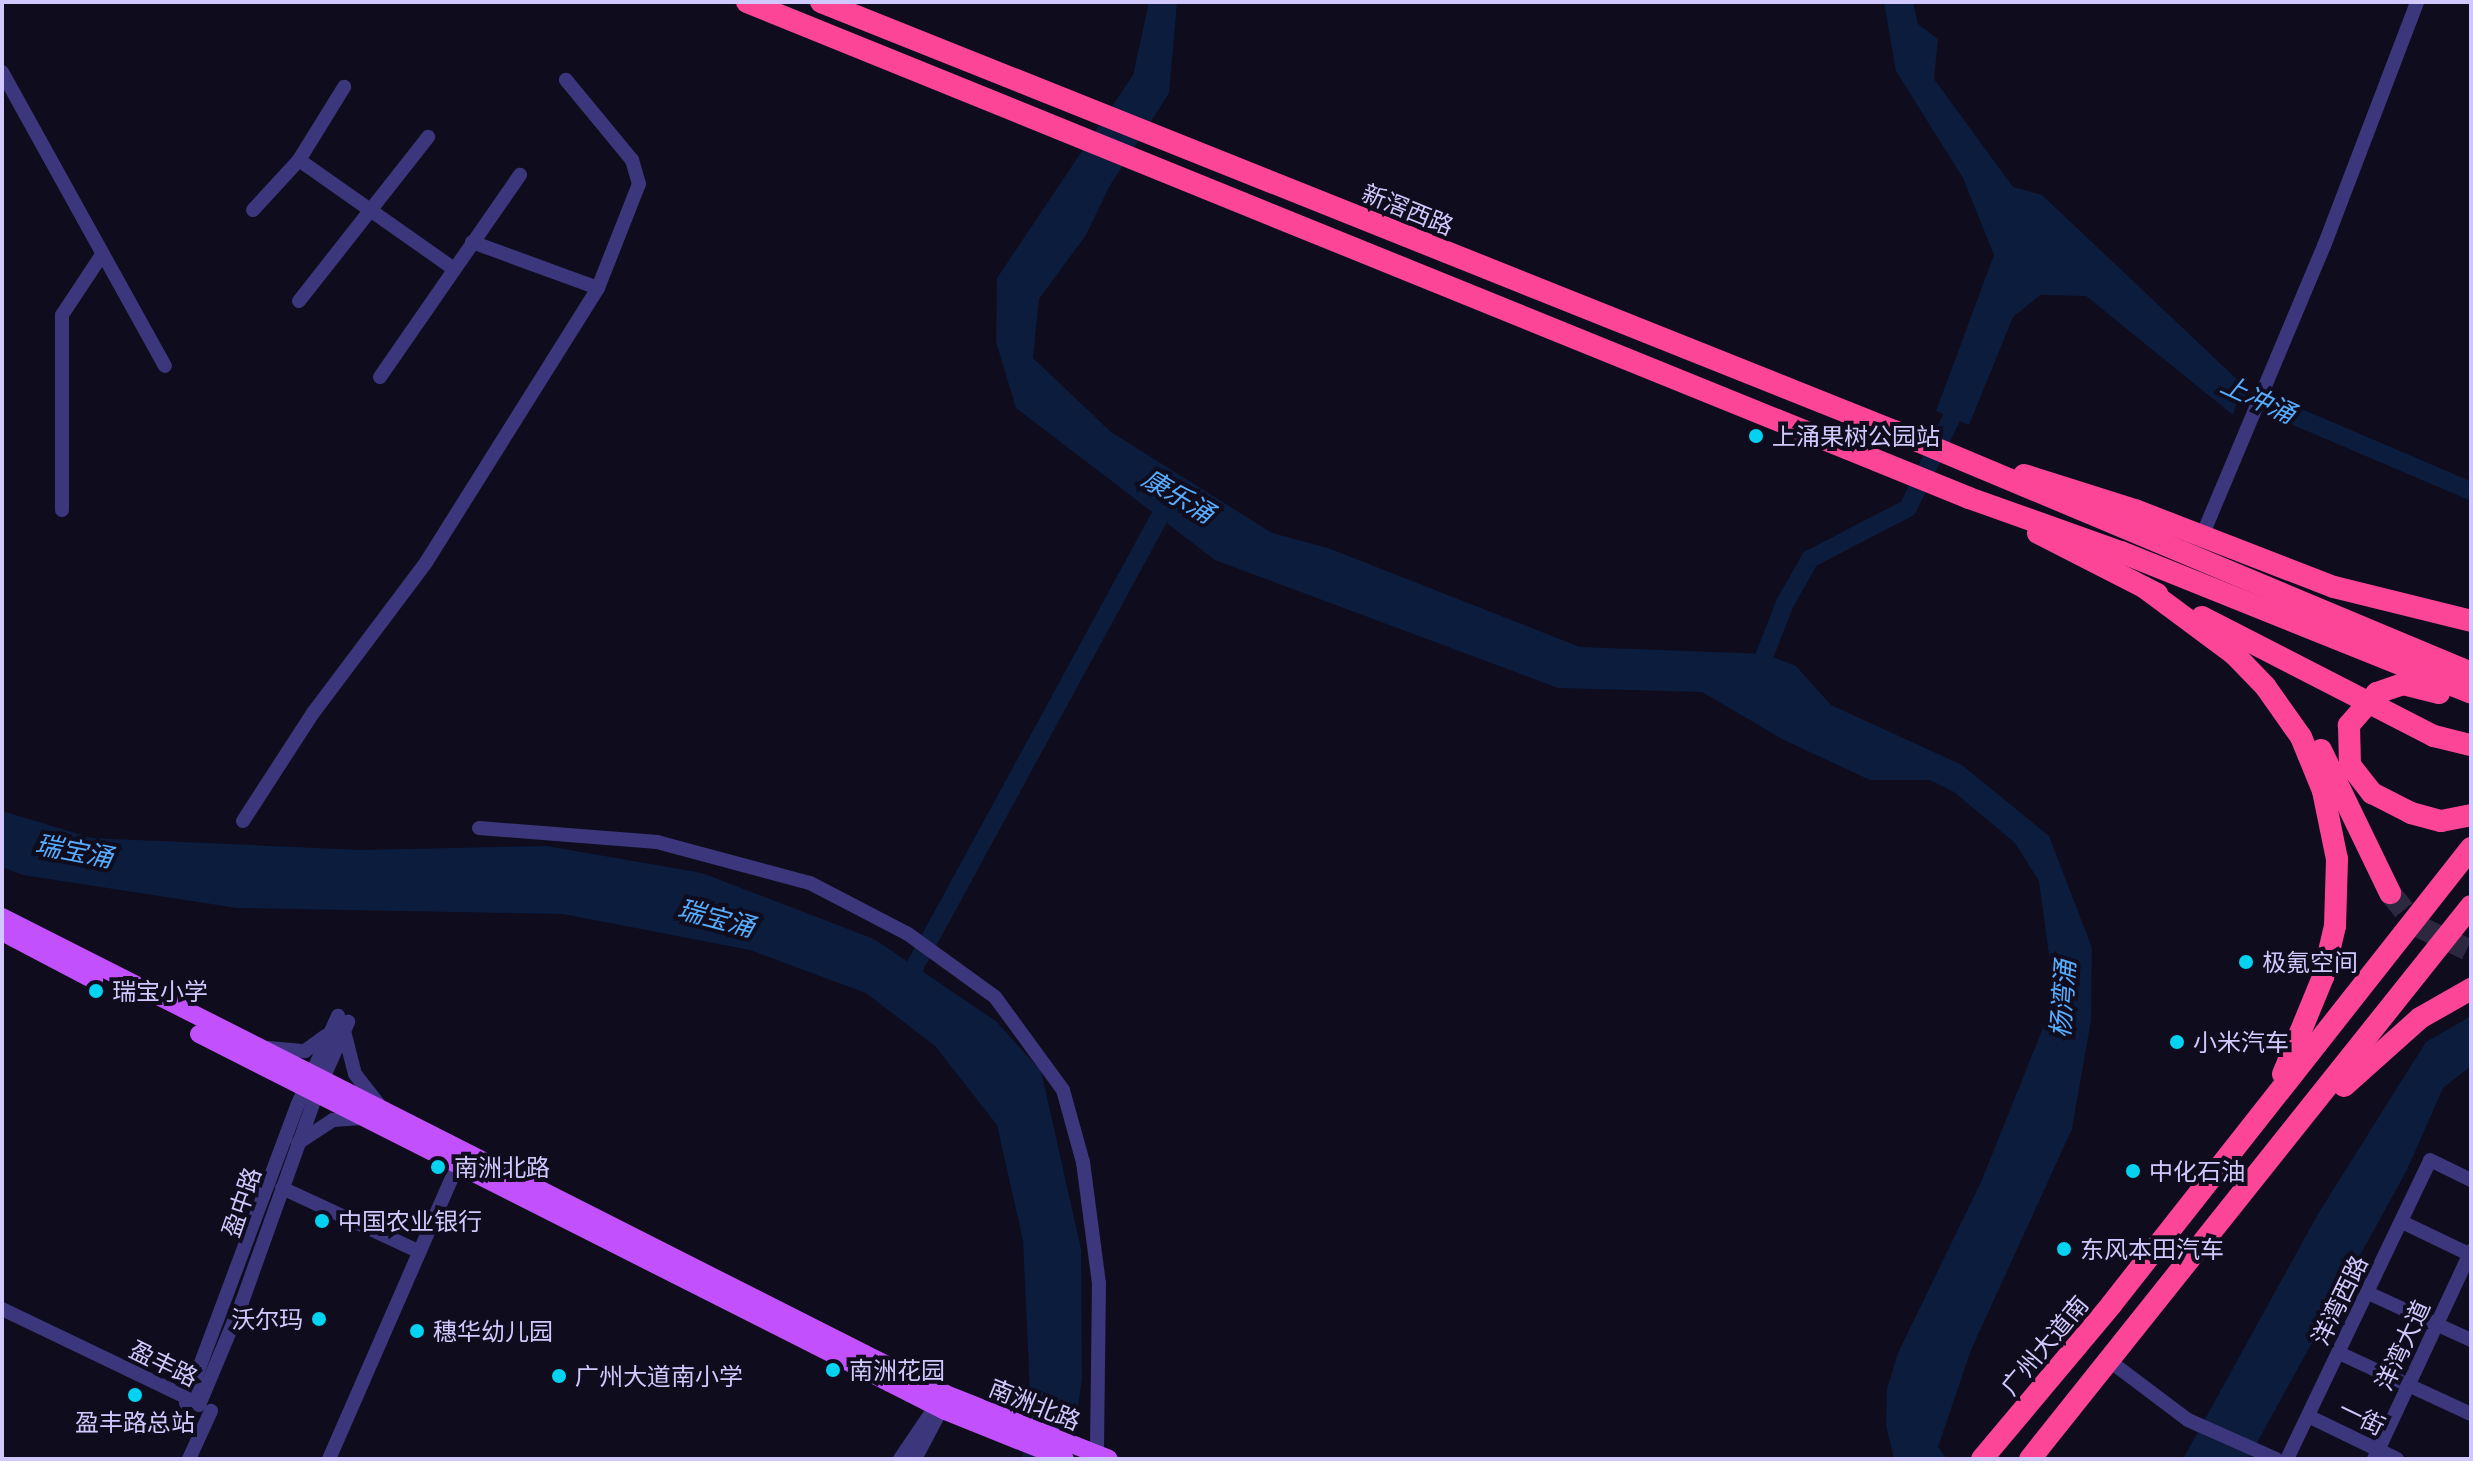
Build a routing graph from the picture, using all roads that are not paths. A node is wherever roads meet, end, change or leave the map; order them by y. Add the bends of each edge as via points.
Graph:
1 (747, 2) edge
2 (821, 2) edge
3 (2417, 2) edge
4 (2, 72) edge
5 (566, 80) dead end
6 (344, 87) dead end
7 (428, 137) dead end
8 (299, 160) junction
9 (520, 175) dead end
10 (253, 210) dead end
11 (371, 210) junction
12 (472, 242) junction
13 (101, 256) junction
14 (454, 269) junction
15 (598, 288) junction
16 (299, 301) dead end
17 (165, 366) dead end
18 (380, 377) dead end
19 (1975, 466) junction
20 (1969, 498) junction
21 (62, 510) dead end
22 (2202, 536) junction
23 (2145, 588) junction
24 (2369, 598) junction
25 (2471, 608) edge
26 (2471, 621) edge
27 (2471, 673) edge
28 (2471, 693) edge
29 (2471, 705) edge
30 (2471, 745) edge
31 (2471, 815) edge
32 (243, 821) dead end
33 (479, 828) dead end
34 (2471, 848) edge
35 (2390, 893) tunnel mouth
36 (2471, 906) edge
37 (2, 917) edge
38 (2, 932) edge
39 (2471, 989) edge
40 (341, 1024) junction
41 (252, 1045) junction
42 (314, 1083) junction
43 (2272, 1103) junction
44 (379, 1115) junction
45 (2301, 1124) junction
46 (297, 1143) junction
47 (458, 1164) junction
48 (2471, 1180) edge
49 (282, 1188) junction
50 (2402, 1222) junction
51 (418, 1251) junction
52 (2470, 1254) edge
53 (2368, 1293) junction
54 (2, 1309) edge
55 (2, 1319) edge
56 (2436, 1324) junction
57 (2471, 1340) edge
58 (2339, 1353) junction
59 (2111, 1362) junction
60 (2408, 1385) junction
61 (941, 1403) junction
62 (196, 1404) junction
63 (2471, 1414) edge
64 (2308, 1416) junction
65 (1015, 1431) junction
66 (1987, 1453) edge
67 (2376, 1454) edge
68 (1096, 1455) edge
69 (189, 1459) edge
70 (329, 1459) edge
71 (900, 1459) edge
72 (915, 1459) edge
73 (1065, 1459) edge
74 (2030, 1459) edge
75 (2276, 1459) edge
76 (2287, 1459) edge
77 (2397, 1459) edge

1 - 20 highway
2 - 19 highway, 新滘西路
3 - 22 street via 2324,246
4 - 13 street
5 - 15 street via 632,160 639,184
6 - 8 street
7 - 11 street
8 - 10 street
8 - 11 street
9 - 12 street
11 - 14 street
11 - 16 street
12 - 14 street
12 - 15 street
13 - 17 street
13 - 21 street via 62,315
14 - 18 street
15 - 32 street via 425,564 313,713
19 - 22 highway via 2035,477
19 - 27 highway
20 - 23 highway
20 - 28 highway via 2121,552
22 - 24 highway
23 - 30 highway via 2434,736
23 - 35 highway via 2240,646 2288,693 2366,836
23 - 43 highway via 2234,654 2265,686 2287,713 2323,791 2337,859 2335,926 2323,977
24 - 25 highway
24 - 26 highway
29 - 31 highway via 2415,686 2390,686 2355,714 2346,740 2355,776 2381,798 2422,818
33 - 68 street via 657,842 810,883 916,943 995,997 1063,1090 1083,1162 1099,1283
34 - 43 highway, 广州大道南
36 - 45 highway
37 - 41 main road, 南洲北路
38 - 42 main road, 南洲北路
39 - 45 highway via 2420,1018
40 - 41 street via 305,1051
40 - 42 street
40 - 44 street via 355,1074
41 - 42 main road, 南洲北路
42 - 44 main road, 南洲北路
42 - 46 street, 盈中路
42 - 62 street, 盈中路
43 - 66 highway, 广州大道南
44 - 46 street via 333,1120
44 - 47 main road, 南洲北路
44 - 61 main road, 南洲北路
45 - 59 highway
46 - 49 street, 盈中路
47 - 51 street
47 - 61 main road, 南洲北路
48 - 50 street, 洋湾西路 via 2430,1160
49 - 51 street
49 - 62 street, 盈中路
50 - 52 street
50 - 53 street, 洋湾西路
51 - 70 street
52 - 56 street, 洋湾大道
53 - 56 street
53 - 58 street, 洋湾西路
54 - 62 street, 盈丰路
55 - 62 street, 盈丰路
56 - 57 street
56 - 60 street, 洋湾大道
58 - 60 street
58 - 64 street, 洋湾西路
59 - 74 highway
59 - 75 street via 2188,1420
60 - 63 street
60 - 67 street, 洋湾大道
61 - 65 main road, 南洲北路
61 - 71 street
61 - 72 street
62 - 69 street, 盈中路
64 - 67 street, 一街
64 - 76 street, 洋湾西路
65 - 68 main road, 南洲北路
65 - 73 main road, 南洲北路
67 - 77 street, 一街

